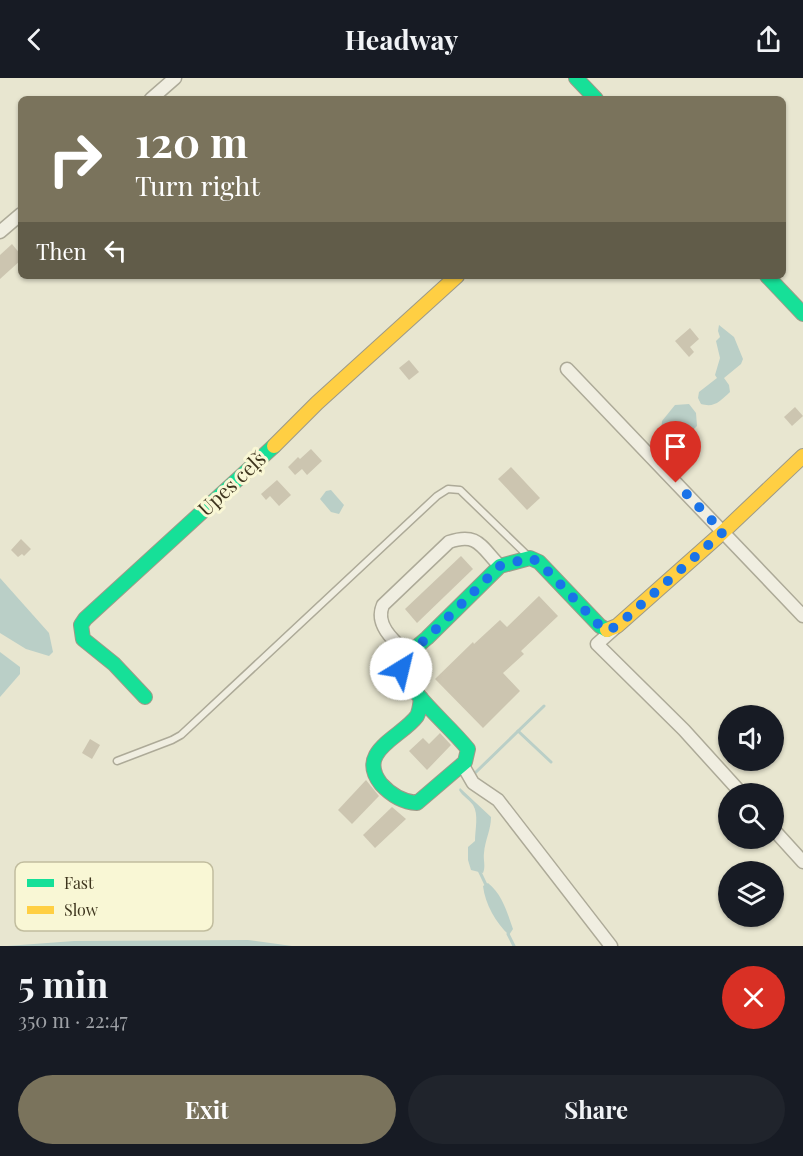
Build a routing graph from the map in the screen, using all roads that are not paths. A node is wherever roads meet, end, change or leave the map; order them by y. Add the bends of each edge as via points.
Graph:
1 (175, 78) edge
2 (576, 78) edge
3 (154, 96) edge
4 (593, 96) edge
5 (18, 217) edge
6 (0, 232) edge
7 (455, 279) edge
8 (770, 279) edge
9 (803, 314) edge
10 (567, 369) dead end
11 (803, 456) edge
12 (723, 532) junction
13 (530, 558) junction
14 (500, 566) junction
15 (803, 616) edge
16 (617, 626) junction
17 (408, 654) junction
18 (145, 697) dead end
19 (421, 698) junction
20 (117, 761) dead end
21 (462, 764) junction
22 (732, 783) edge
23 (784, 841) edge
24 (803, 862) edge
25 (610, 946) edge

1 - 3 street
2 - 4 street
5 - 6 street
7 - 18 street, Upes ceļš via 81,625 83,639
8 - 9 street
10 - 12 street
11 - 12 street
12 - 15 street
12 - 16 street
13 - 14 street
13 - 16 street via 539,562 600,626 608,630
13 - 20 lane via 460,490 448,489 181,735
14 - 17 street
14 - 17 street via 475,539 462,537 449,542 383,605 386,631
16 - 22 street via 597,644
17 - 19 street via 401,669 406,682
19 - 21 street via 468,749
19 - 21 street via 416,717 375,757 377,779 403,802 417,803
21 - 25 street via 473,783 498,800
23 - 24 street

